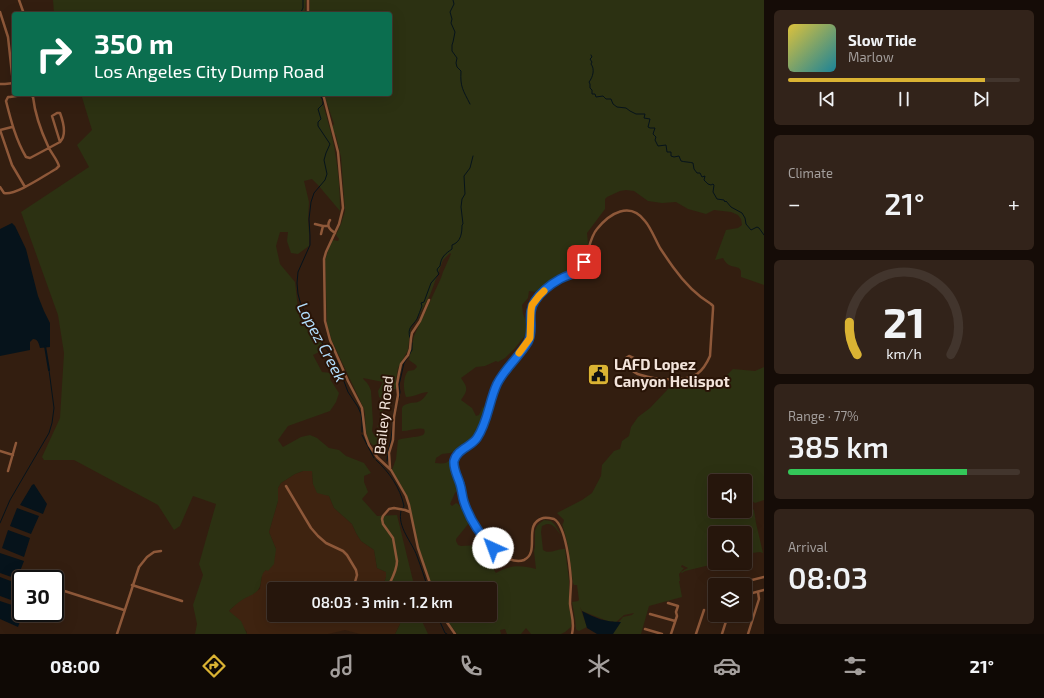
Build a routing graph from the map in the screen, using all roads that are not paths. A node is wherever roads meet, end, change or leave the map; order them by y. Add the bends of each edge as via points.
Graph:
1 (20, 0) edge
2 (308, 0) edge
3 (0, 12) edge
4 (23, 12) edge
5 (308, 12) edge
6 (12, 68) edge
7 (12, 83) edge
8 (0, 84) edge
9 (17, 96) edge
10 (31, 96) edge
11 (324, 96) edge
12 (12, 127) junction
13 (0, 130) edge
14 (60, 142) junction
15 (49, 148) junction
16 (0, 187) edge
17 (26, 187) junction
18 (330, 220) dead end
19 (315, 224) dead end
20 (323, 226) junction
21 (328, 226) junction
22 (336, 233) junction
23 (321, 234) dead end
24 (429, 300) dead end
25 (636, 359) dead end
26 (16, 443) dead end
27 (0, 451) edge
28 (13, 455) junction
29 (390, 469) junction
30 (8, 472) dead end
31 (286, 486) dead end
32 (410, 512) junction
33 (161, 551) dead end
34 (764, 577) edge
35 (752, 580) edge
36 (356, 582) edge
37 (390, 582) edge
38 (430, 582) edge
39 (132, 585) junction
40 (764, 590) edge
41 (64, 591) edge
42 (758, 592) junction
43 (752, 593) edge
44 (182, 601) dead end
45 (668, 603) dead end
46 (124, 610) junction
47 (704, 610) dead end
48 (650, 614) dead end
49 (675, 621) junction
50 (447, 622) edge
51 (726, 622) edge
52 (646, 629) dead end
53 (117, 634) edge
54 (455, 634) edge
55 (572, 634) edge
56 (662, 634) edge
57 (671, 634) edge
58 (696, 634) edge
59 (722, 634) edge
60 (748, 634) edge

1 - 4 street
2 - 5 street
3 - 6 street via 8,37
7 - 8 street
9 - 12 street via 6,101
10 - 15 street
11 - 22 street via 338,152 342,193 343,208
12 - 13 street
12 - 15 street via 26,157 30,158
13 - 17 street via 12,165
14 - 14 street via 52,116 57,113 60,113 64,137
14 - 15 street
15 - 17 street via 59,166
16 - 17 street via 6,194
18 - 21 street
19 - 20 street
20 - 21 street
20 - 23 street
21 - 22 street
22 - 29 street via 324,260 327,332 362,408 367,440 377,457
24 - 29 street, Bailey Road via 412,333 408,355 401,364 393,440 389,452
25 - 55 street via 628,357 626,363 641,376 665,379 687,378 696,374 703,369 710,356 713,306 696,294 674,270 645,221 635,212 622,210 607,219 596,230 579,270 553,283 535,300 531,310 528,340 499,380 477,438 457,455 454,462 464,501 475,526 488,543 509,559 521,561 528,557 532,551 533,526 539,520 549,518 557,522 566,543 571,586
26 - 28 street
27 - 28 street
28 - 30 street
29 - 32 street via 406,496
31 - 36 street via 318,536 347,555 356,570
32 - 37 street via 389,509 382,519 393,538 397,561
32 - 38 street via 418,548
33 - 39 street via 147,557 139,567
34 - 35 street
39 - 44 street
39 - 46 street
40 - 42 street
41 - 46 street
42 - 43 street
42 - 60 street via 759,599
45 - 49 street via 678,606
46 - 53 street
47 - 58 street
48 - 49 street
49 - 57 street
50 - 54 street
51 - 59 street
52 - 56 street

